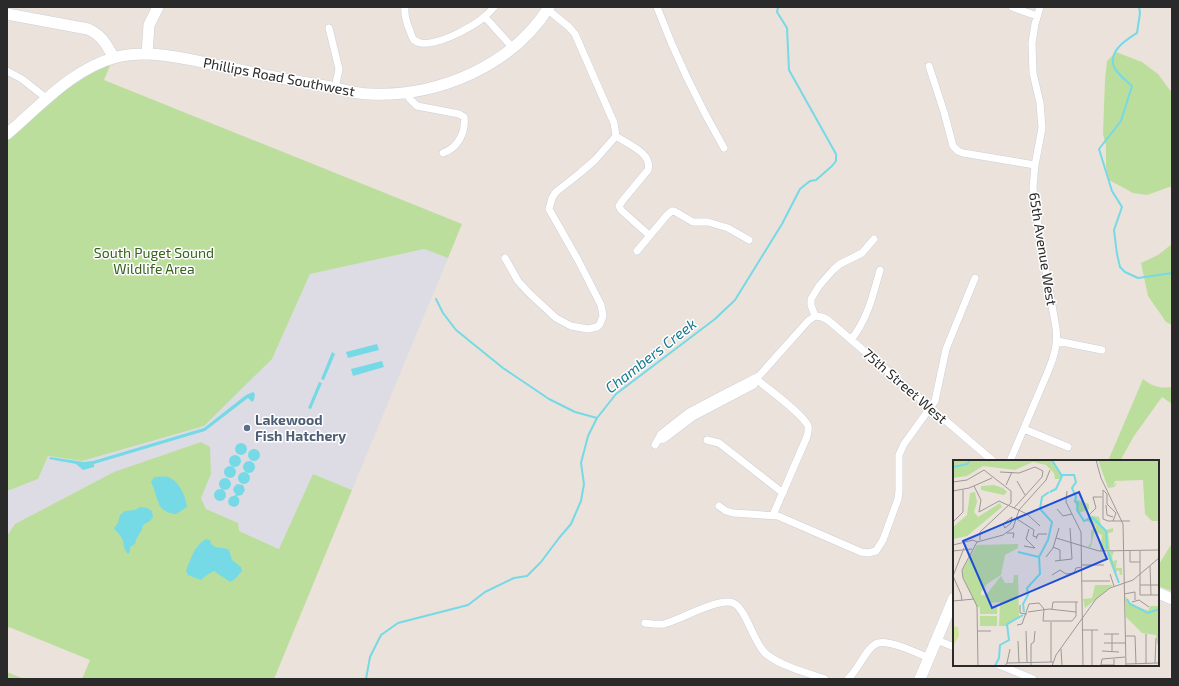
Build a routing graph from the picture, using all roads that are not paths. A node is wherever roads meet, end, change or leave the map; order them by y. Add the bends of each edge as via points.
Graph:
1 (158, 7) edge
2 (405, 7) edge
3 (494, 7) edge
4 (656, 7) edge
5 (1012, 7) edge
6 (1040, 7) edge
7 (548, 8) edge
8 (7, 14) edge
9 (1037, 16) junction
10 (485, 17) junction
11 (329, 28) dead end
12 (512, 48) junction
13 (147, 54) junction
14 (114, 58) junction
15 (929, 66) dead end
16 (7, 71) edge
17 (335, 88) junction
18 (406, 92) junction
19 (46, 98) junction
20 (7, 134) edge
21 (616, 136) junction
22 (724, 148) dead end
23 (443, 153) dead end
24 (1035, 165) junction
25 (650, 236) junction
26 (874, 239) dead end
27 (749, 240) dead end
28 (637, 251) dead end
29 (505, 258) dead end
30 (880, 270) dead end
31 (975, 278) dead end
32 (815, 316) junction
33 (851, 340) junction
34 (1057, 341) junction
35 (1102, 350) dead end
36 (756, 379) junction
37 (931, 408) junction
38 (1024, 429) junction
39 (707, 440) dead end
40 (657, 442) dead end
41 (1068, 447) dead end
42 (992, 460) edge
43 (1010, 460) edge
44 (783, 493) junction
45 (719, 506) dead end
46 (773, 515) junction
47 (1159, 593) edge
48 (1172, 599) edge
49 (953, 600) edge
50 (645, 623) dead end
51 (937, 640) junction
52 (953, 647) edge
53 (929, 658) junction
54 (1001, 666) edge
55 (825, 679) edge
56 (848, 679) edge
57 (920, 679) edge
58 (1033, 679) edge

1 - 13 street via 149,25
2 - 10 street via 413,38 429,44 445,39
3 - 10 street
4 - 22 street via 669,39
5 - 9 street
6 - 9 street, 65th Avenue West
7 - 12 street, Phillips Road Southwest
7 - 21 street via 575,34 614,123
8 - 14 street via 88,29 102,38
9 - 24 street, 65th Avenue West via 1032,62 1042,128
10 - 12 street
11 - 17 street via 338,69
12 - 18 street, Phillips Road Southwest via 496,60 462,77
13 - 14 street, Phillips Road Southwest
13 - 17 street, Phillips Road Southwest via 192,60
14 - 19 street, Phillips Road Southwest via 84,71
15 - 24 street via 952,144 956,149 964,153
16 - 19 street
17 - 18 street, Phillips Road Southwest via 368,94 392,95
18 - 23 street via 417,106 464,117 458,142
19 - 20 street, Phillips Road Southwest
21 - 25 street via 642,153 648,162 648,170 623,200 620,208
21 - 29 street via 585,169 556,192 549,210 601,305 603,316 600,324 588,329 571,326 556,318 518,281
24 - 34 street, 65th Avenue West via 1035,208
25 - 27 street via 666,215 674,211 693,222 708,222 728,228
25 - 28 street
26 - 32 street via 862,253 840,264 818,286 811,302
30 - 33 street via 866,316
31 - 37 street via 948,345
32 - 33 street, 75th Street West via 826,319
32 - 36 street
33 - 37 street, 75th Street West
34 - 35 street
34 - 38 street, 65th Avenue West via 1055,354
36 - 40 street via 754,385 692,417
36 - 44 street via 797,414 808,428 806,439
37 - 42 street, 75th Street West
37 - 46 street via 904,444 899,455 898,499 877,550 871,553 861,552
38 - 41 street
38 - 43 street, 65th Avenue West
39 - 44 street via 719,443
44 - 46 street
45 - 46 street via 726,511
47 - 48 street
49 - 51 street
50 - 55 street via 665,623 710,606 734,603 767,655
51 - 52 street
51 - 53 street
53 - 56 street via 892,644 879,643 868,651
53 - 57 street
54 - 58 street

